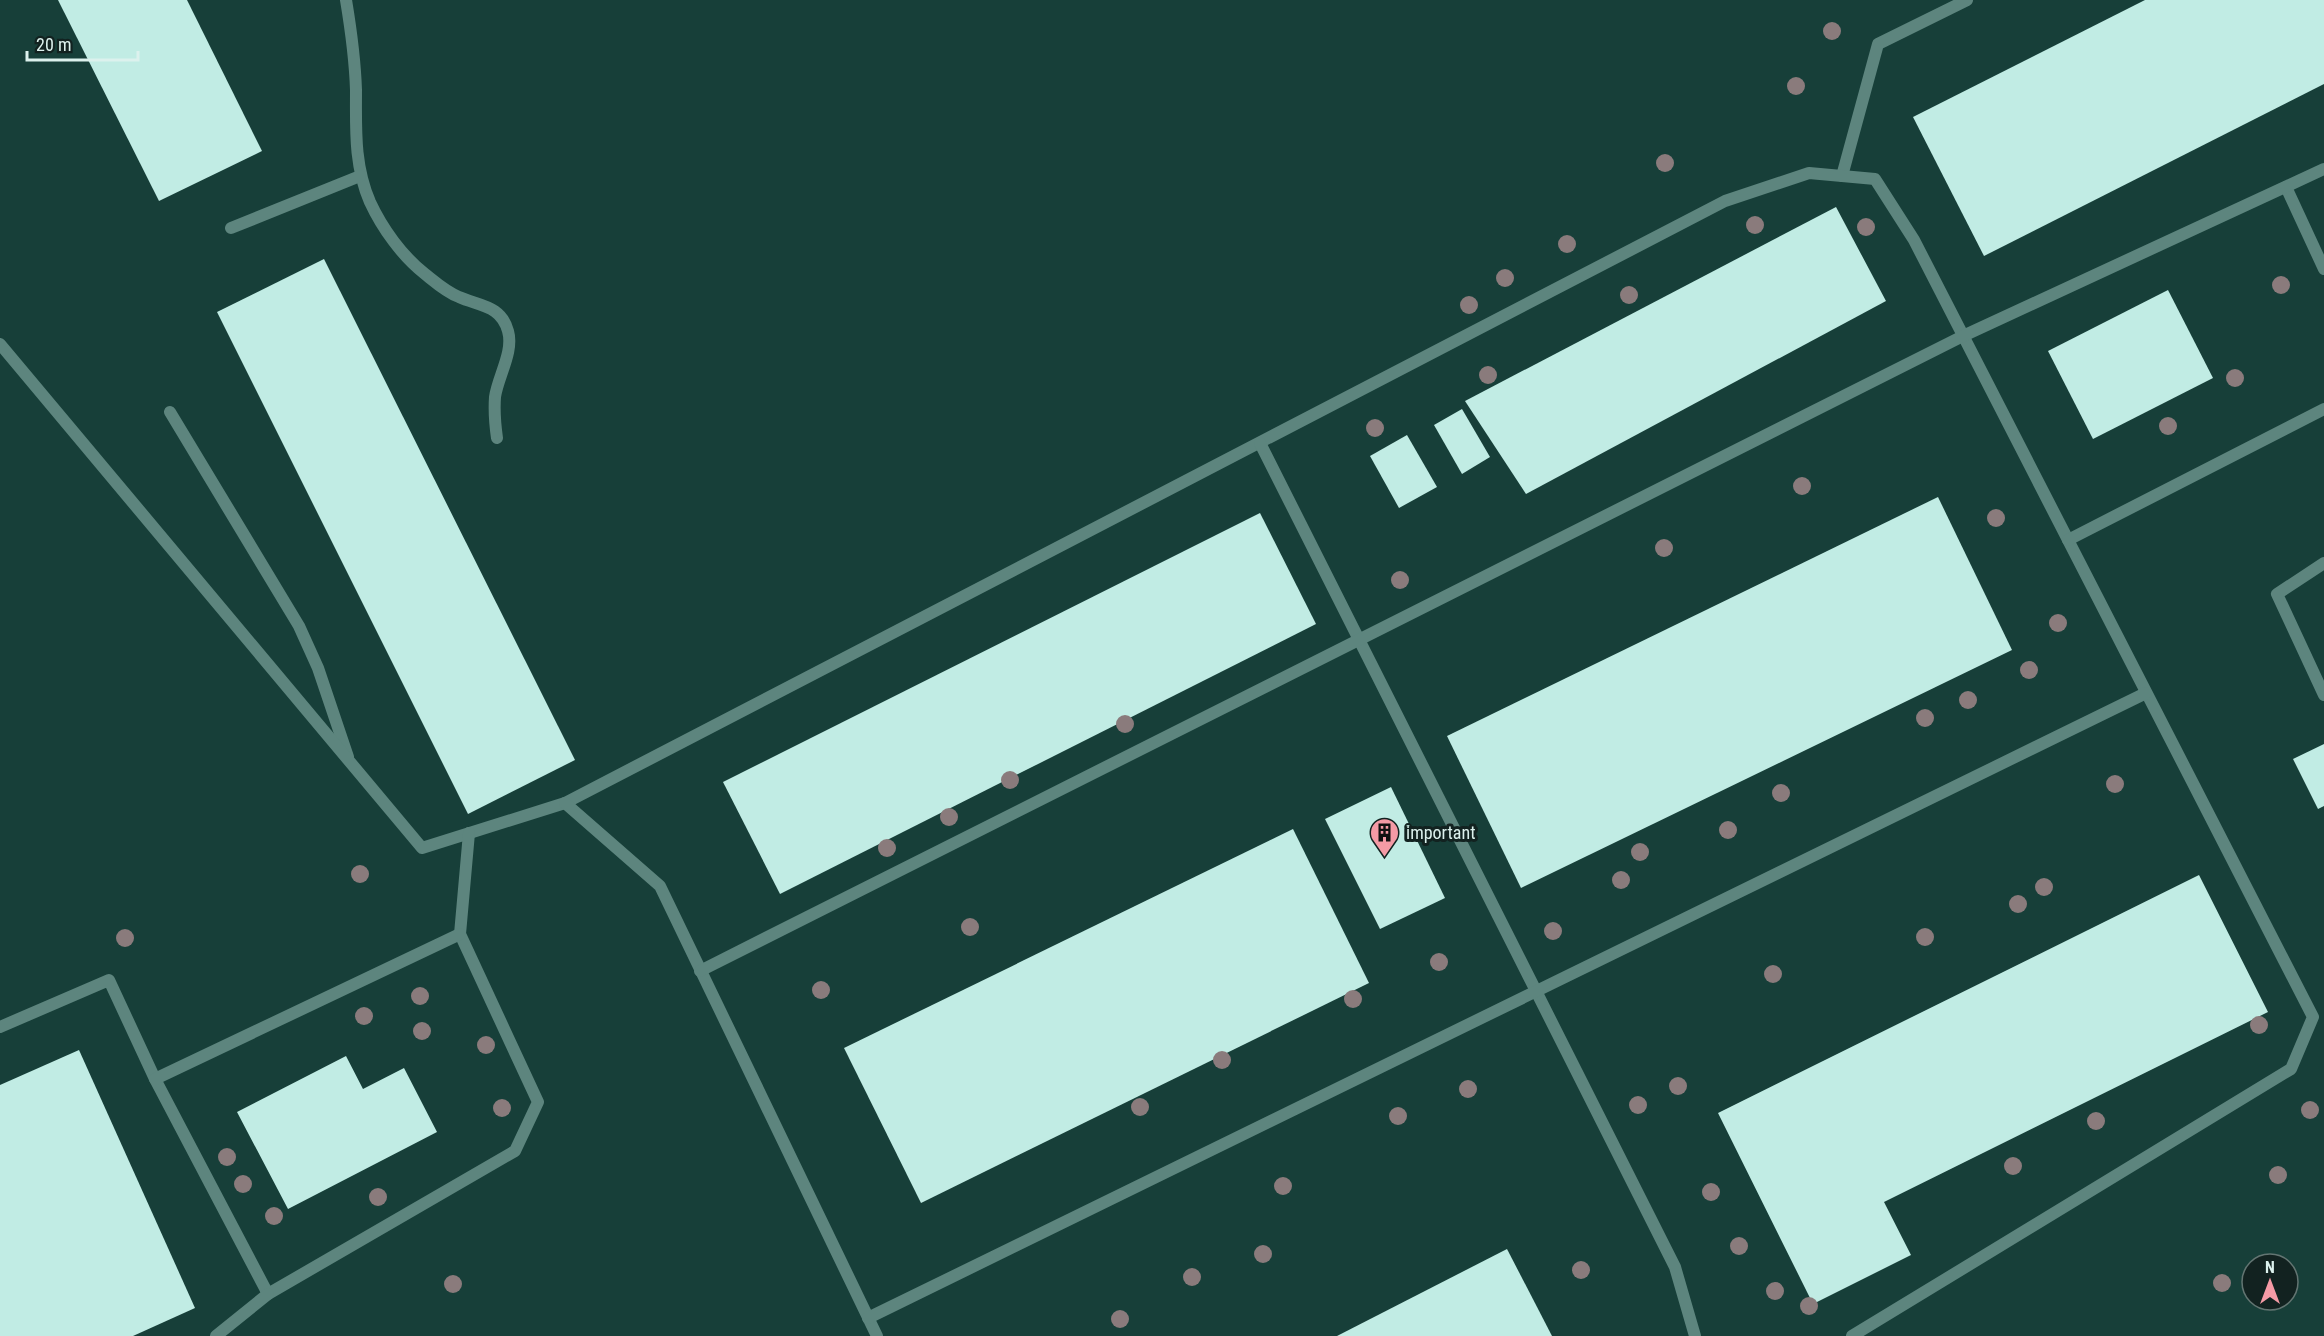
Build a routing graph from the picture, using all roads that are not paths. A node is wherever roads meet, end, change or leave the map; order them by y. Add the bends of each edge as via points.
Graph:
1 (346, 0) edge
2 (1967, 0) edge
3 (2324, 169) edge
4 (360, 176) junction
5 (1842, 176) junction
6 (2286, 187) junction
7 (231, 228) dead end
8 (2324, 269) edge
9 (1963, 336) junction
10 (0, 345) edge
11 (2324, 409) edge
12 (170, 412) dead end
13 (496, 438) dead end
14 (1260, 443) junction
15 (2068, 540) junction
16 (2324, 563) edge
17 (1359, 640) junction
18 (2146, 693) junction
19 (2324, 695) edge
20 (348, 757) junction
21 (565, 803) junction
22 (469, 833) junction
23 (460, 934) junction
24 (700, 970) junction
25 (1536, 991) junction
26 (0, 1027) edge
27 (155, 1079) junction
28 (268, 1294) junction
29 (868, 1318) junction
30 (216, 1336) edge
31 (877, 1336) edge
32 (1695, 1336) edge
33 (1852, 1336) edge

1 - 4 street via 353,42
2 - 5 street via 1878,44
3 - 6 street
4 - 7 street
4 - 13 street via 385,228 423,273 457,296 494,310 503,320 509,346 495,398
5 - 9 street via 1875,179 1914,240
5 - 14 street via 1809,173 1725,201
6 - 8 street
6 - 9 street
9 - 15 street
9 - 17 street
10 - 20 street
11 - 15 street
12 - 20 street via 299,626 318,668
14 - 17 street
14 - 21 street
15 - 18 street
16 - 19 street via 2277,594
17 - 24 street
17 - 25 street
18 - 25 street
18 - 33 street via 2313,1017 2291,1069
20 - 22 street via 422,848
21 - 22 street
21 - 24 street via 660,886
22 - 23 street
23 - 27 street
23 - 28 street via 538,1102 515,1151
24 - 29 street
25 - 29 street
25 - 32 street via 1675,1267
26 - 27 street via 109,980
27 - 28 street
28 - 30 street
29 - 31 street

